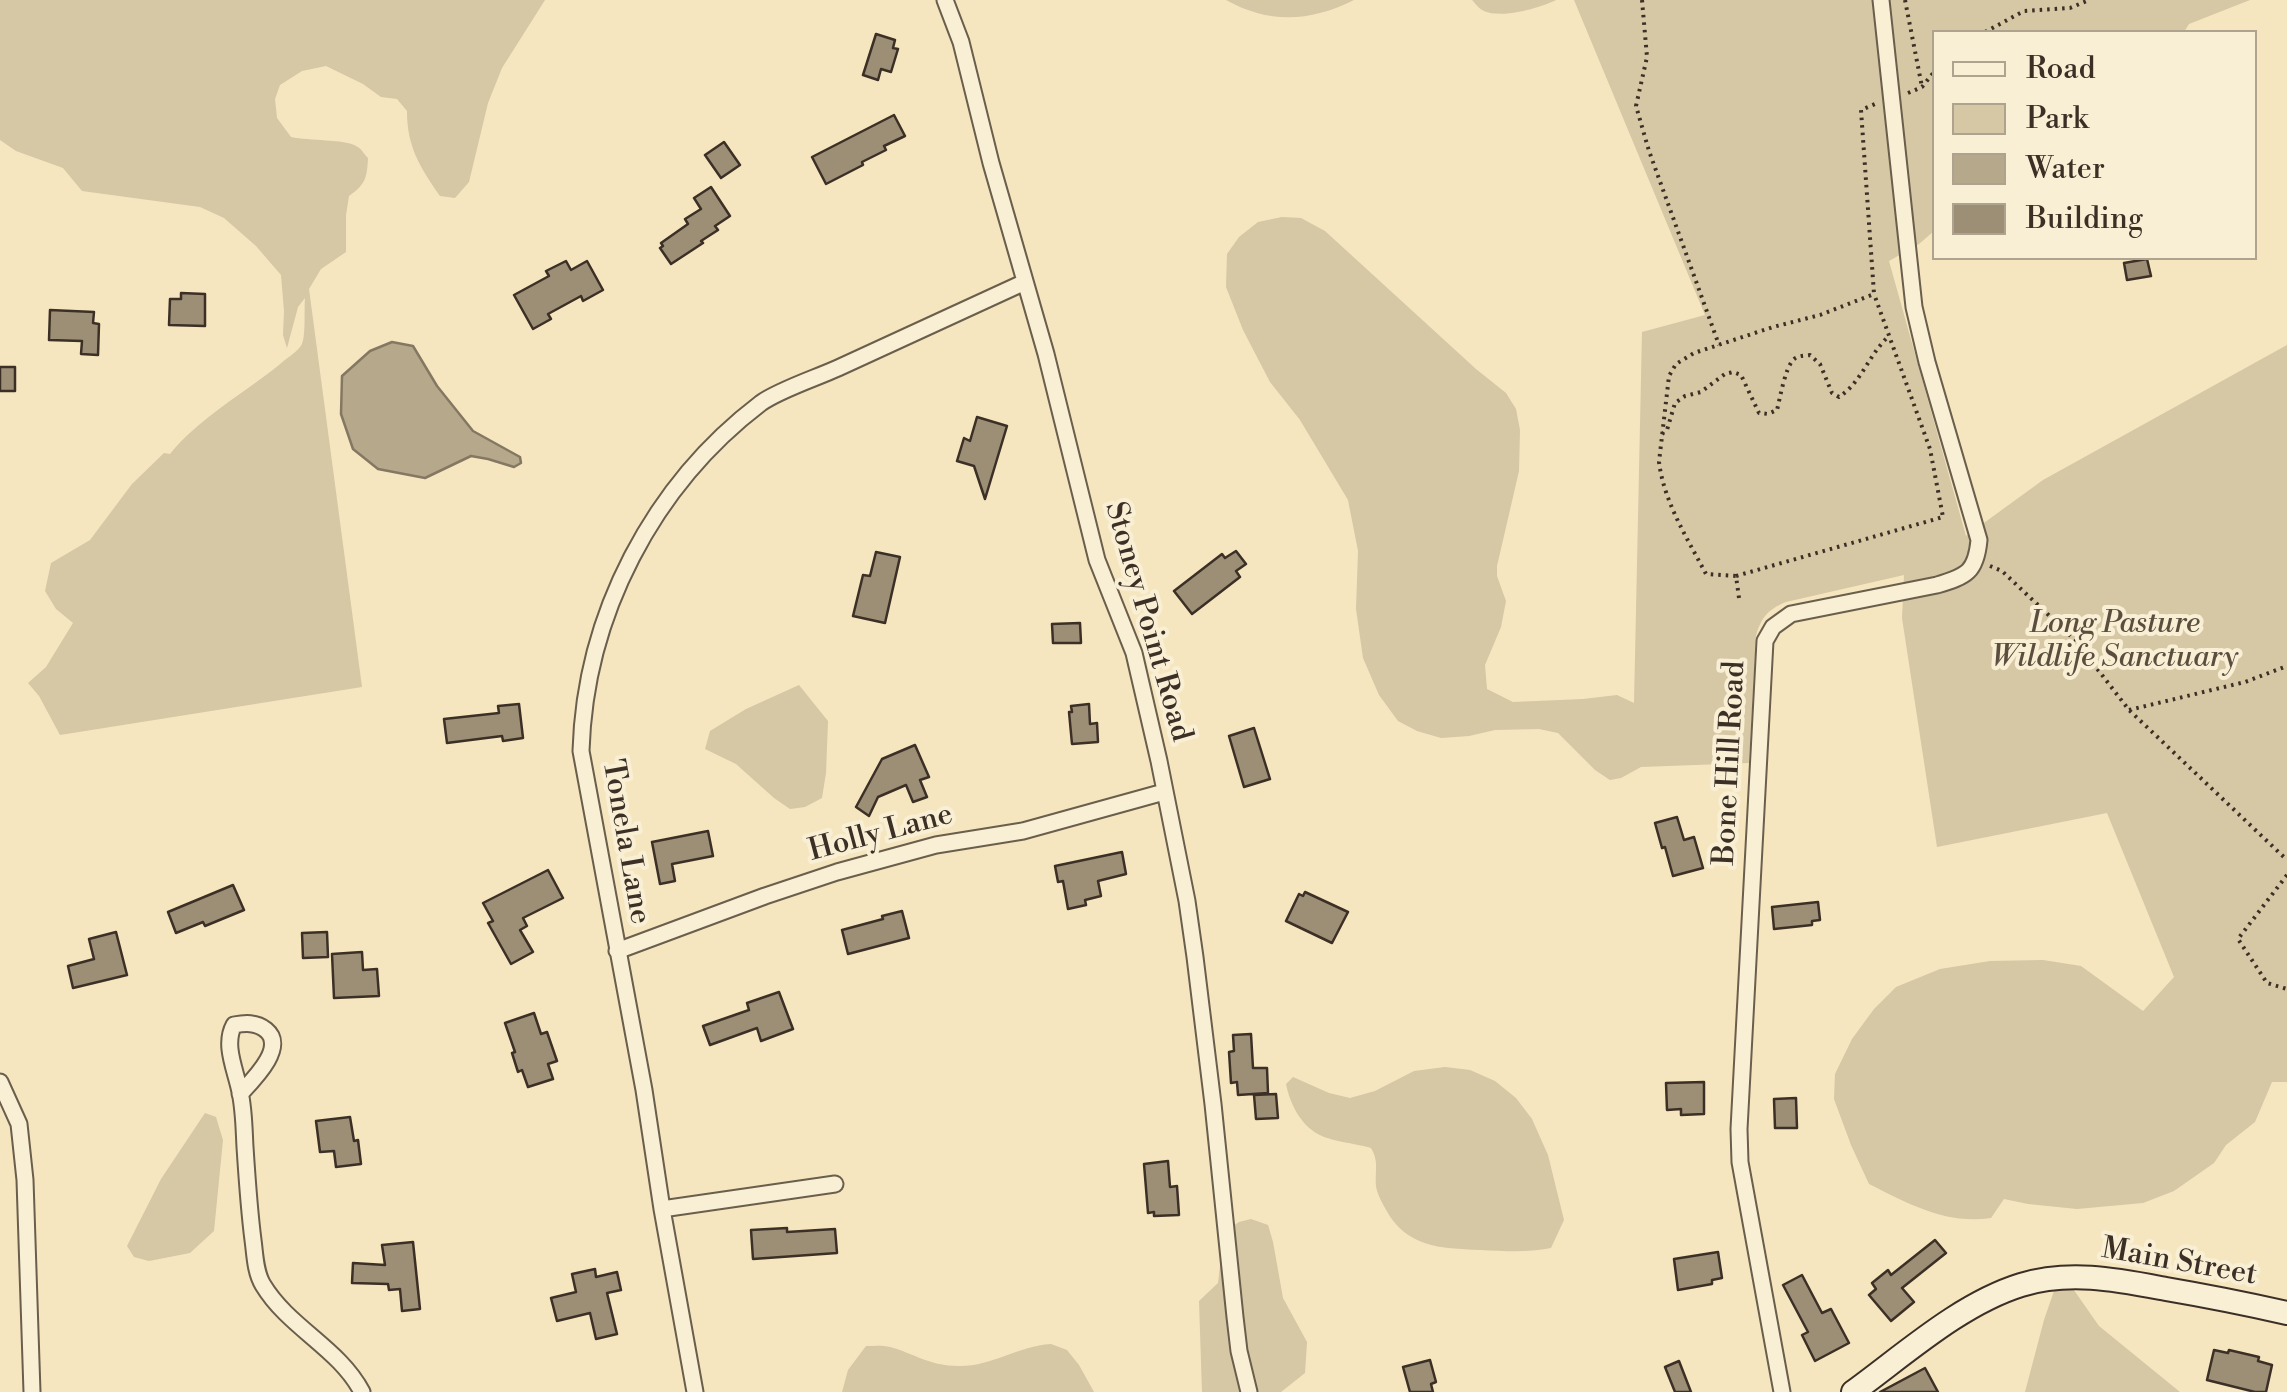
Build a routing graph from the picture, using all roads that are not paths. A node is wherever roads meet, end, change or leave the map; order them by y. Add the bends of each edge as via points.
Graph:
1 (945, 0) edge
2 (1881, 0) edge
3 (1026, 282) junction
4 (1164, 792) junction
5 (617, 951) junction
6 (0, 1082) edge
7 (240, 1094) dead end
8 (835, 1184) dead end
9 (662, 1208) junction
10 (2287, 1313) edge
11 (32, 1392) edge
12 (362, 1392) edge
13 (696, 1392) edge
14 (1249, 1392) edge
15 (1782, 1392) edge
16 (1852, 1392) edge

1 - 3 street, Stoney Point Road
2 - 15 street, Bone Hill Road via 1914,307 1976,529 1977,561 1960,578 1937,585 1791,614 1764,641 1740,1162
3 - 4 street, Stoney Point Road via 1097,560 1134,653
3 - 5 street, Tonela Lane via 763,402 690,469 644,534 606,614 581,732
4 - 5 street, Holly Lane via 837,872
4 - 14 street, Stoney Point Road via 1187,901 1234,1318
5 - 9 street, Tonela Lane
6 - 11 street via 19,1124 25,1180
7 - 12 street via 259,1277 278,1306 336,1357
8 - 9 street
9 - 13 street, Tonela Lane
10 - 16 main road, Main Street via 2128,1281 2049,1280 1972,1308

